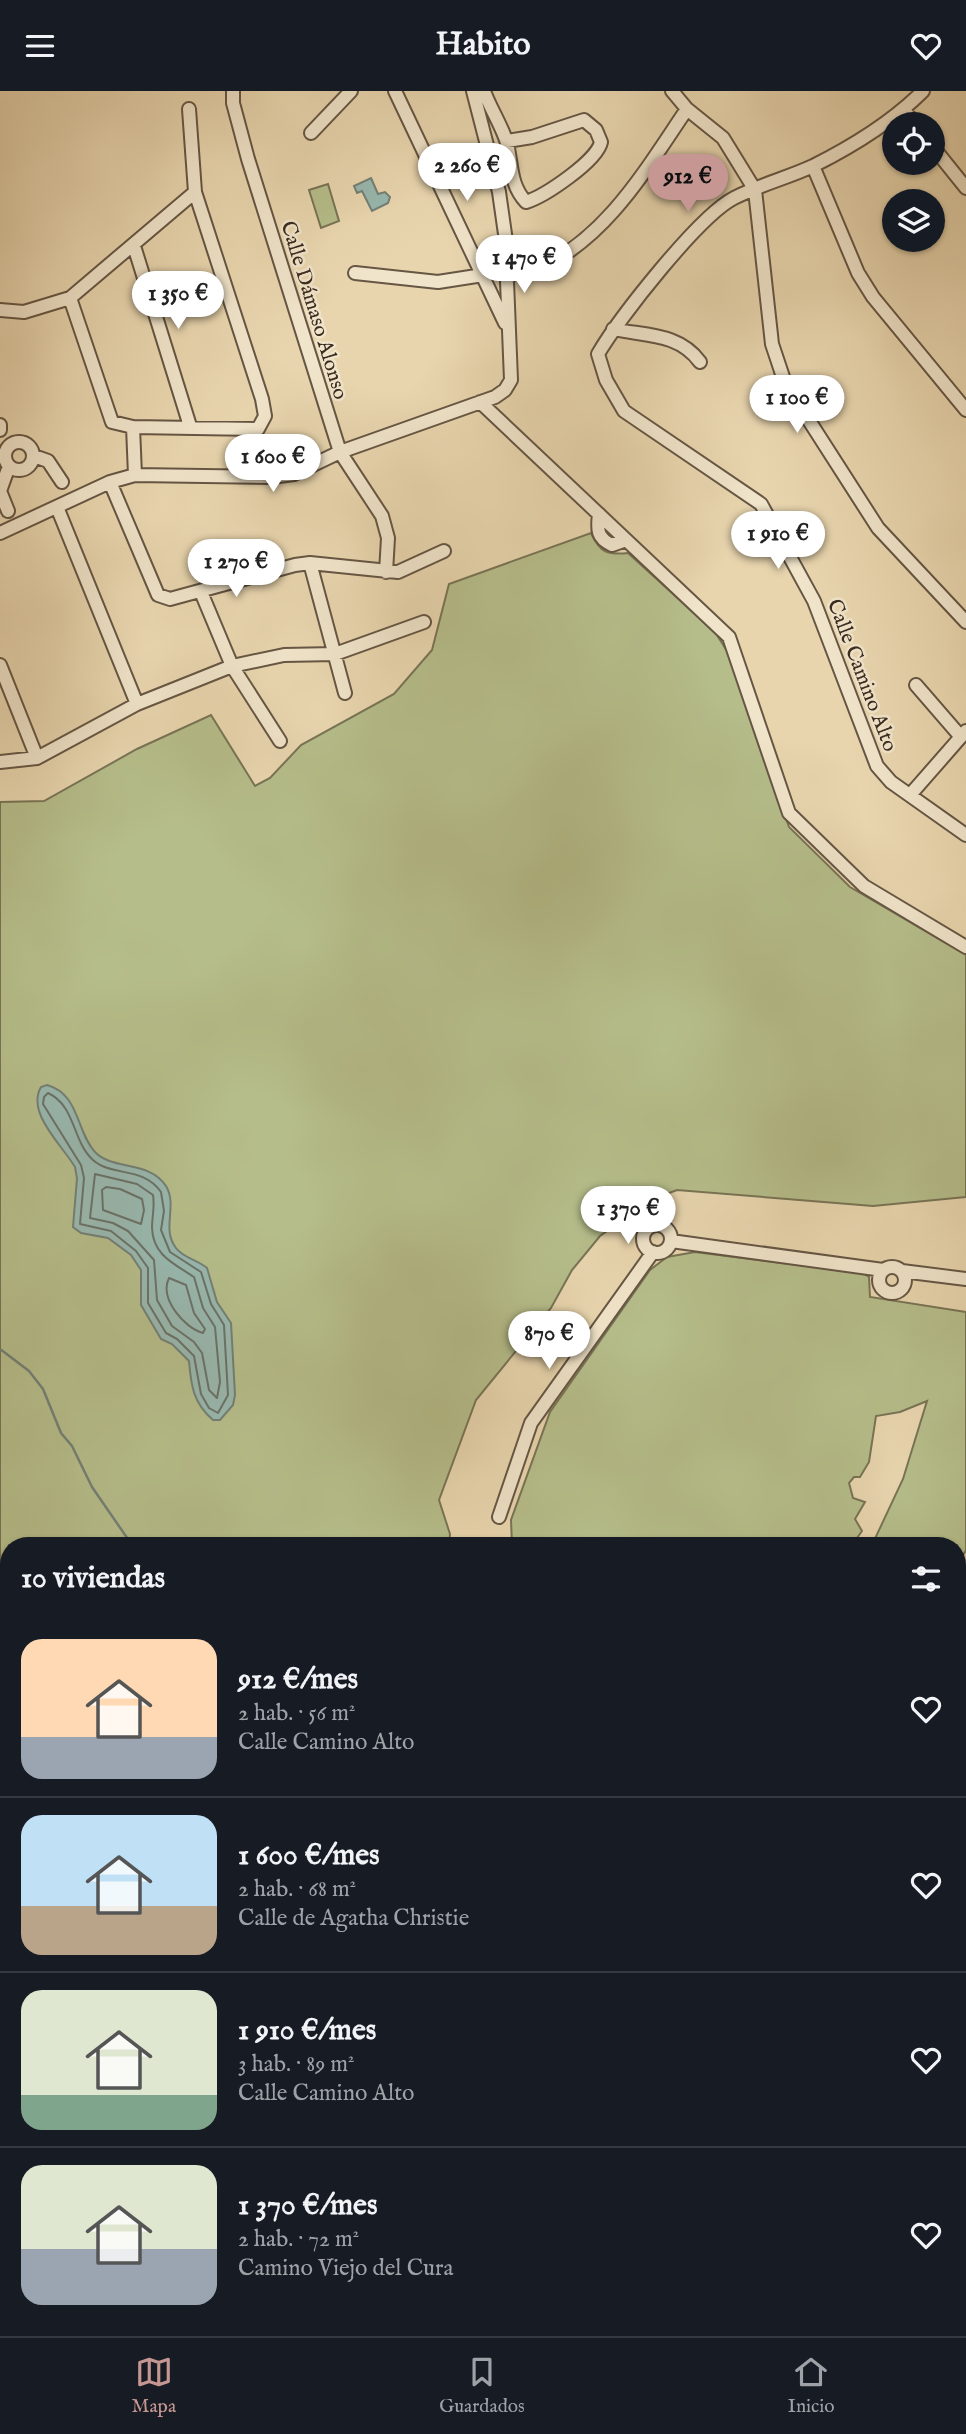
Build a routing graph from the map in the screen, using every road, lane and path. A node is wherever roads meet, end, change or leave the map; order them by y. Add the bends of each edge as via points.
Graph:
1 (233, 91) edge
2 (351, 91) edge
3 (395, 91) edge
4 (473, 91) edge
5 (484, 91) edge
6 (672, 91) edge
7 (923, 91) edge
8 (189, 109) dead end
9 (687, 109) junction
10 (904, 110) joint
11 (311, 134) dead end
12 (506, 141) junction
13 (945, 161) edge
14 (813, 166) junction
15 (966, 188) edge
16 (754, 190) junction
17 (195, 193) junction
18 (134, 246) junction
19 (518, 257) junction
20 (355, 273) dead end
21 (482, 275) junction
22 (70, 298) junction
23 (0, 310) edge
24 (612, 329) junction
25 (508, 330) junction
26 (700, 362) dead end
27 (480, 402) junction
28 (966, 410) edge
29 (190, 426) junction
30 (133, 427) junction
31 (3, 448) edge
32 (340, 452) junction
33 (34, 456) junction
34 (9, 466) junction
35 (135, 475) junction
36 (62, 482) dead end
37 (110, 482) junction
38 (57, 507) junction
39 (8, 511) dead end
40 (0, 533) edge
41 (444, 551) dead end
42 (310, 563) junction
43 (386, 572) junction
44 (201, 592) junction
45 (424, 622) dead end
46 (966, 622) edge
47 (335, 654) junction
48 (0, 665) edge
49 (232, 666) junction
50 (916, 685) dead end
51 (345, 694) dead end
52 (137, 703) junction
53 (963, 734) edge
54 (280, 741) dead end
55 (37, 758) junction
56 (0, 762) edge
57 (909, 795) junction
58 (966, 835) edge
59 (966, 947) edge
60 (671, 1241) junction
61 (653, 1252) junction
62 (902, 1271) junction
63 (881, 1274) junction
64 (929, 1275) junction
65 (966, 1279) edge
66 (903, 1288) junction
67 (499, 1517) dead end

1 - 32 street, Calle Dámaso Alonso via 248,159
2 - 11 street
3 - 21 street
4 - 19 street via 499,192 506,241
5 - 12 street
6 - 9 street
7 - 10 street, Calle Camino Alto
8 - 17 street
9 - 16 street via 723,138
9 - 19 street via 611,216 558,260 538,269
10 - 14 street, Calle Camino Alto
12 - 12 street via 511,173 526,202 574,173 597,154 601,142 584,120
13 - 15 street
14 - 16 street, Calle Camino Alto
14 - 28 street via 865,285
16 - 24 street, Calle Camino Alto via 731,199 700,226
16 - 46 street via 772,344 785,383 878,529
17 - 18 street
17 - 29 street via 265,417 258,429
18 - 22 street
18 - 29 street
19 - 25 street via 507,281
20 - 21 street via 438,282
21 - 25 street
22 - 23 street via 24,312
22 - 30 street via 112,422
24 - 26 street via 671,339 690,348
24 - 57 street, Calle Camino Alto via 598,354 606,380 624,411 761,504 814,601 877,766
25 - 27 street via 511,380 505,390
27 - 32 street
27 - 59 street via 729,637 789,813 864,886
29 - 30 street
30 - 35 street
31 - 33 street via 23,442
31 - 34 street
32 - 35 street via 294,474 271,477
32 - 43 street, Calle Dámaso Alonso via 382,516 388,538
33 - 34 street via 23,470
33 - 36 street via 48,461
34 - 39 street via 0,491
35 - 37 street
37 - 38 street
37 - 44 street via 158,595 170,599
38 - 40 street
38 - 52 street
41 - 43 street via 398,572
42 - 43 street
42 - 44 street
42 - 47 street
44 - 49 street
45 - 47 street
47 - 49 street via 284,655
47 - 51 street
48 - 55 street
49 - 52 street
49 - 54 street
50 - 53 street
52 - 55 street
53 - 57 street
55 - 56 street
57 - 58 street, Calle Camino Alto
60 - 61 street via 665,1251
60 - 61 street via 665,1228 648,1229 644,1242
60 - 63 street via 861,1267
61 - 67 street via 531,1423
62 - 63 street via 894,1267
62 - 64 street
62 - 66 street via 906,1279
63 - 66 street via 881,1287 887,1293
64 - 65 street
64 - 66 street

